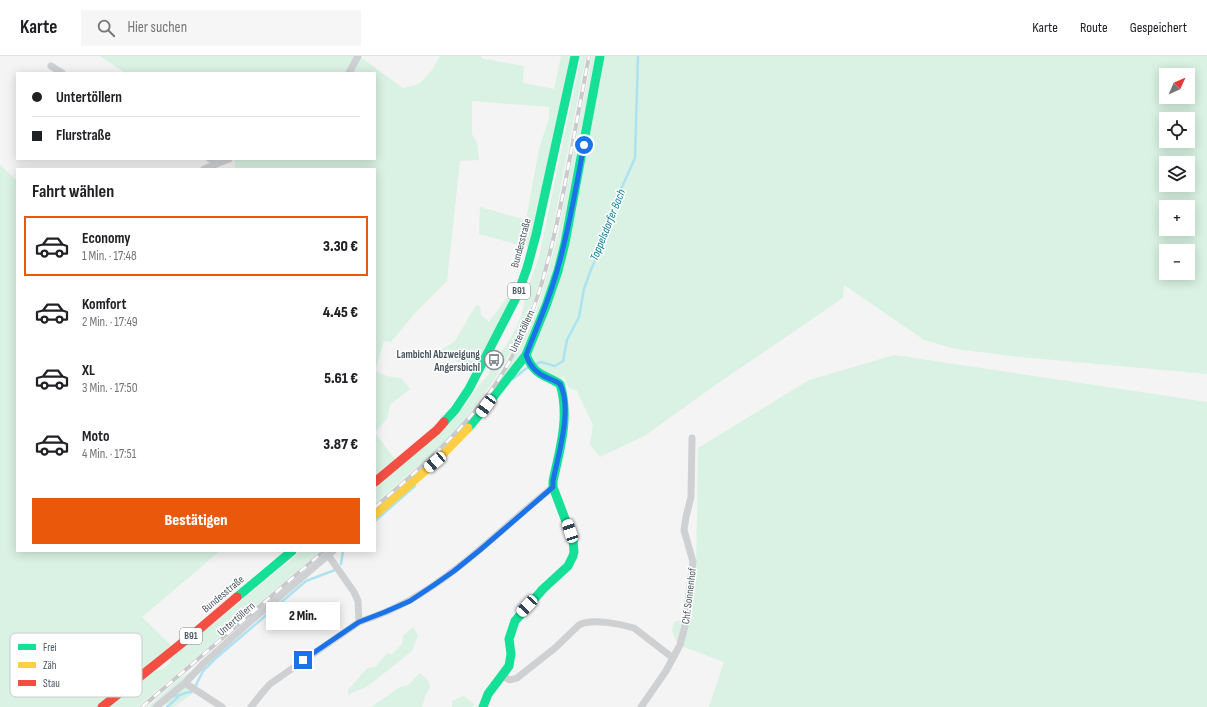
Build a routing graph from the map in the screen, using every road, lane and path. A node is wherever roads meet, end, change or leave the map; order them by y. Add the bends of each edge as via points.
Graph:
1 (358, 56) edge
2 (575, 56) edge
3 (600, 56) edge
4 (50, 66) dead end
5 (60, 72) edge
6 (349, 72) edge
7 (226, 160) edge
8 (206, 168) edge
9 (526, 355) junction
10 (692, 438) dead end
11 (376, 481) edge
12 (553, 487) junction
13 (376, 513) edge
14 (291, 552) edge
15 (331, 553) edge
16 (359, 622) junction
17 (674, 658) junction
18 (142, 675) edge
19 (502, 676) junction
20 (185, 683) junction
21 (114, 697) edge
22 (102, 707) edge
23 (156, 707) edge
24 (222, 707) edge
25 (251, 707) edge
26 (483, 707) edge
27 (641, 707) edge

1 - 6 street
2 - 11 street, Bundesstraße / B91 via 536,235 517,296 469,389 455,410 437,430
3 - 9 street, Untertöllern via 565,243 548,301
4 - 5 street
7 - 8 street
9 - 12 street via 541,376 560,384 564,396 563,432
9 - 13 street, Untertöllern via 455,442
10 - 17 street, Chf. Sonnenhof via 691,498 684,530 693,562 685,626
12 - 16 street via 480,550 434,585 410,601
12 - 19 street via 573,540 573,556 568,566 514,621 509,639 511,659
14 - 18 street, Bundesstraße / B91
15 - 16 street via 358,601
15 - 20 street, Untertöllern via 242,628
16 - 25 street via 270,684
17 - 19 street via 634,628 589,622 579,625 517,678 510,680
17 - 27 street, Chf. Sonnenhof
19 - 26 street via 488,694
20 - 23 street, Untertöllern
20 - 24 street
21 - 22 street, Bundesstraße / B91

